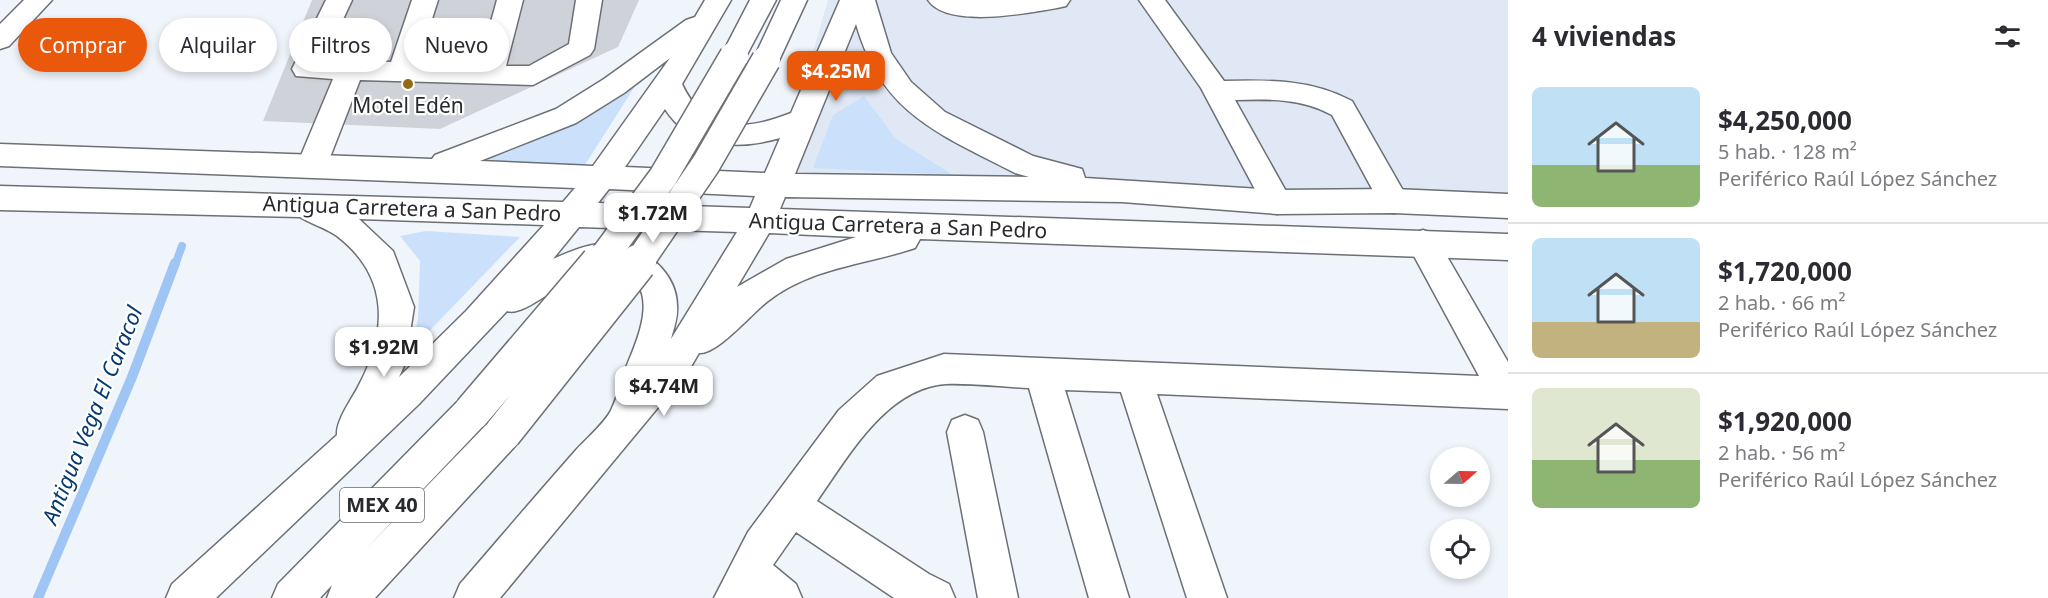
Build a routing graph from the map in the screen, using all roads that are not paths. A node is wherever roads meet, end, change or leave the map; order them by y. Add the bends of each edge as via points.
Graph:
1 (39, 0) edge
2 (339, 0) edge
3 (425, 0) edge
4 (510, 0) edge
5 (589, 0) edge
6 (763, 0) edge
7 (794, 0) edge
8 (853, 0) edge
9 (862, 0) edge
10 (941, 0) edge
11 (1057, 0) edge
12 (1152, 0) edge
13 (713, 8) edge
14 (330, 18) edge
15 (0, 40) edge
16 (358, 72) joint
17 (401, 73) junction
18 (490, 75) junction
19 (668, 84) junction
20 (1216, 91) junction
21 (804, 118) junction
22 (0, 155) edge
23 (323, 165) junction
24 (428, 169) junction
25 (603, 177) junction
26 (775, 185) junction
27 (1122, 190) junction
28 (0, 198) edge
29 (1394, 201) junction
30 (1277, 202) junction
31 (304, 205) junction
32 (1508, 206) edge
33 (573, 214) junction
34 (760, 221) junction
35 (951, 229) junction
36 (1424, 243) junction
37 (1508, 247) edge
38 (483, 316) junction
39 (678, 359) junction
40 (1042, 373) junction
41 (1134, 377) junction
42 (1507, 393) edge
43 (625, 421) junction
44 (965, 432) dead end
45 (343, 456) junction
46 (791, 506) junction
47 (741, 585) edge
48 (186, 598) edge
49 (292, 598) edge
50 (347, 598) edge
51 (474, 598) edge
52 (782, 598) edge
53 (935, 598) edge
54 (998, 598) edge
55 (1109, 598) edge
56 (1207, 598) edge

1 - 15 main road
2 - 14 main road
3 - 17 main road
4 - 18 main road
5 - 18 main road via 581,50 532,76
6 - 49 main road, MEX 40, bridge via 692,130 636,214 564,308 472,412
7 - 50 main road, MEX 40, bridge via 723,137 667,224 594,322 503,433
8 - 21 main road
9 - 27 main road via 878,54 901,89 935,119 1025,165
10 - 11 main road via 950,6 1007,6
12 - 20 main road
13 - 19 main road
13 - 24 main road via 614,86 566,116
16 - 17 main road
16 - 23 main road
17 - 18 main road
19 - 21 main road via 673,101 685,116 704,128 727,135 753,136 777,131
19 - 25 main road
20 - 29 main road via 1298,91 1332,101 1342,108
20 - 30 main road
21 - 26 main road
22 - 23 main road, Antigua Carretera a San Pedro
23 - 24 main road, Antigua Carretera a San Pedro
24 - 25 main road, Antigua Carretera a San Pedro
25 - 26 main road, Antigua Carretera a San Pedro
25 - 33 main road
26 - 27 main road, Antigua Carretera a San Pedro
26 - 34 main road
27 - 30 main road, Antigua Carretera a San Pedro
28 - 31 main road, Antigua Carretera a San Pedro
29 - 30 main road, Antigua Carretera a San Pedro
29 - 32 main road, Antigua Carretera a San Pedro
31 - 33 main road, Antigua Carretera a San Pedro
31 - 45 main road via 348,227 382,260 397,307 388,364
33 - 34 main road, Antigua Carretera a San Pedro
33 - 38 main road
34 - 35 main road, Antigua Carretera a San Pedro
34 - 39 main road
35 - 36 main road, Antigua Carretera a San Pedro
35 - 39 main road via 847,251 806,264 765,285
36 - 37 main road, Antigua Carretera a San Pedro
36 - 42 main road
38 - 43 main road via 559,270 587,258 611,257 640,266 654,282 661,309
38 - 45 main road
39 - 43 main road
40 - 41 main road
40 - 46 main road via 944,369 889,387 852,422
40 - 55 main road
41 - 42 main road
41 - 56 main road
43 - 51 main road
44 - 54 main road
45 - 48 main road
46 - 47 main road via 762,546
46 - 53 main road
47 - 52 main road

